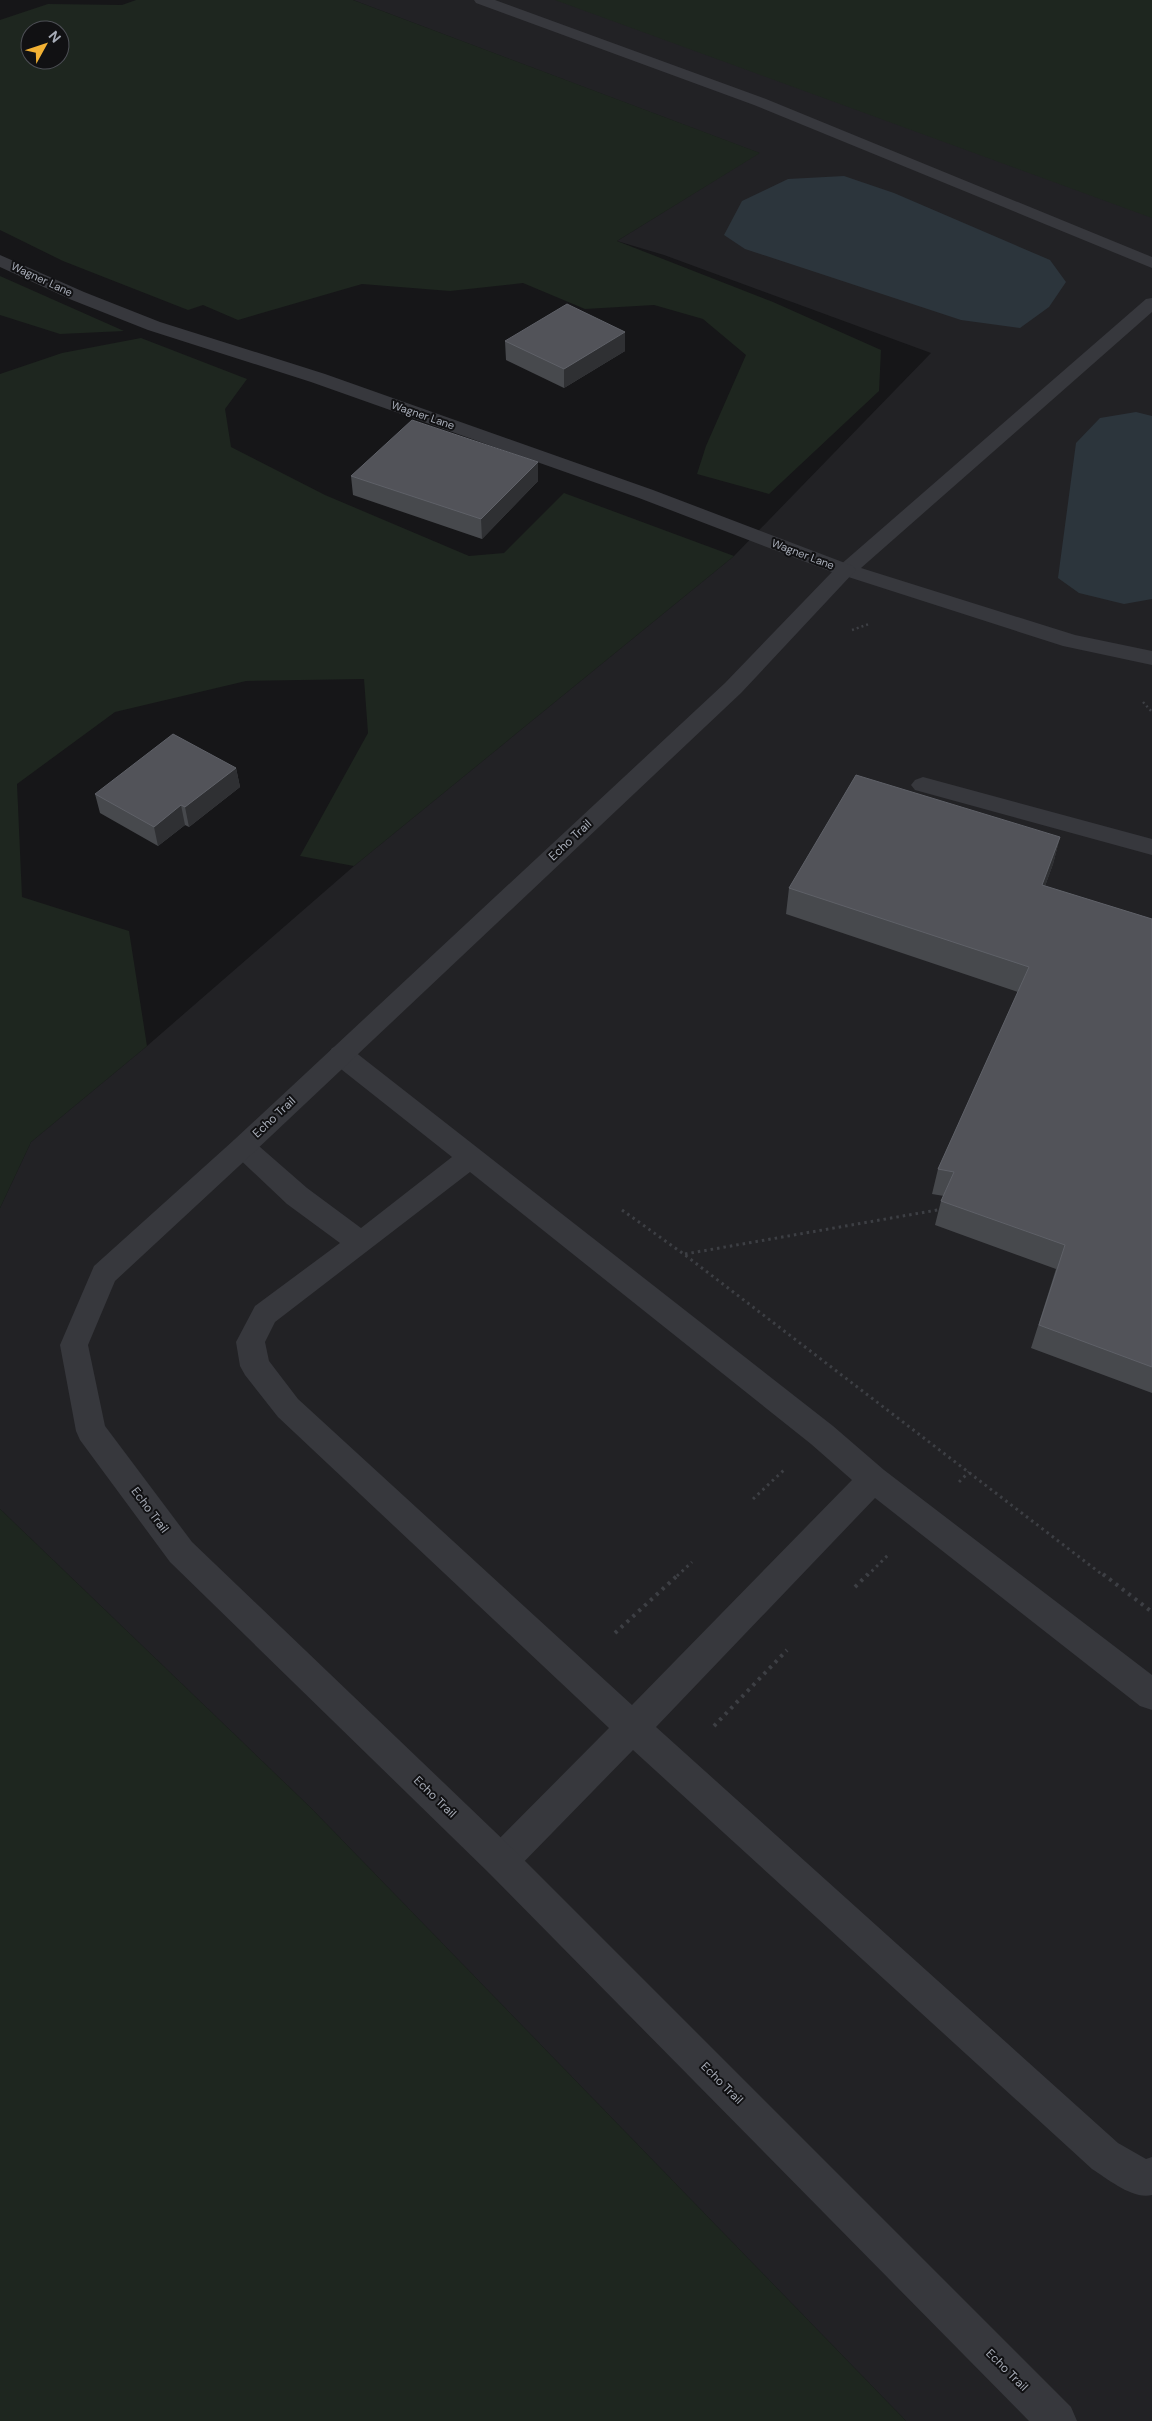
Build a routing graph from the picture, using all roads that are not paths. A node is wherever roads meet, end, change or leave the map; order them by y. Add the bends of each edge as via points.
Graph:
1 (481, 0) edge
2 (0, 260) edge
3 (1152, 263) edge
4 (1152, 303) edge
5 (846, 570) junction
6 (1152, 658) edge
7 (923, 784) dead end
8 (1152, 847) edge
9 (341, 1054) junction
10 (243, 1147) junction
11 (471, 1157) junction
12 (361, 1243) junction
13 (873, 1478) junction
14 (1152, 1695) edge
15 (632, 1727) junction
16 (501, 1861) junction
17 (1152, 2176) edge
18 (1058, 2421) edge

1 - 3 street via 760,102
2 - 5 street, Wagner Lane via 154,326 337,385 646,494
4 - 5 street, Echo Trail
5 - 6 street, Wagner Lane via 1071,641
5 - 9 street, Echo Trail via 733,688
7 - 8 street
9 - 10 street, Echo Trail
9 - 11 street
10 - 12 street via 297,1196
10 - 16 street, Echo Trail via 104,1274 74,1345 91,1431 181,1552
11 - 12 street
11 - 13 street via 822,1434
12 - 15 street via 265,1314 250,1342 255,1366 288,1408
13 - 14 street
13 - 15 street
15 - 16 street
15 - 17 street via 1105,2156 1144,2178
16 - 18 street, Echo Trail

